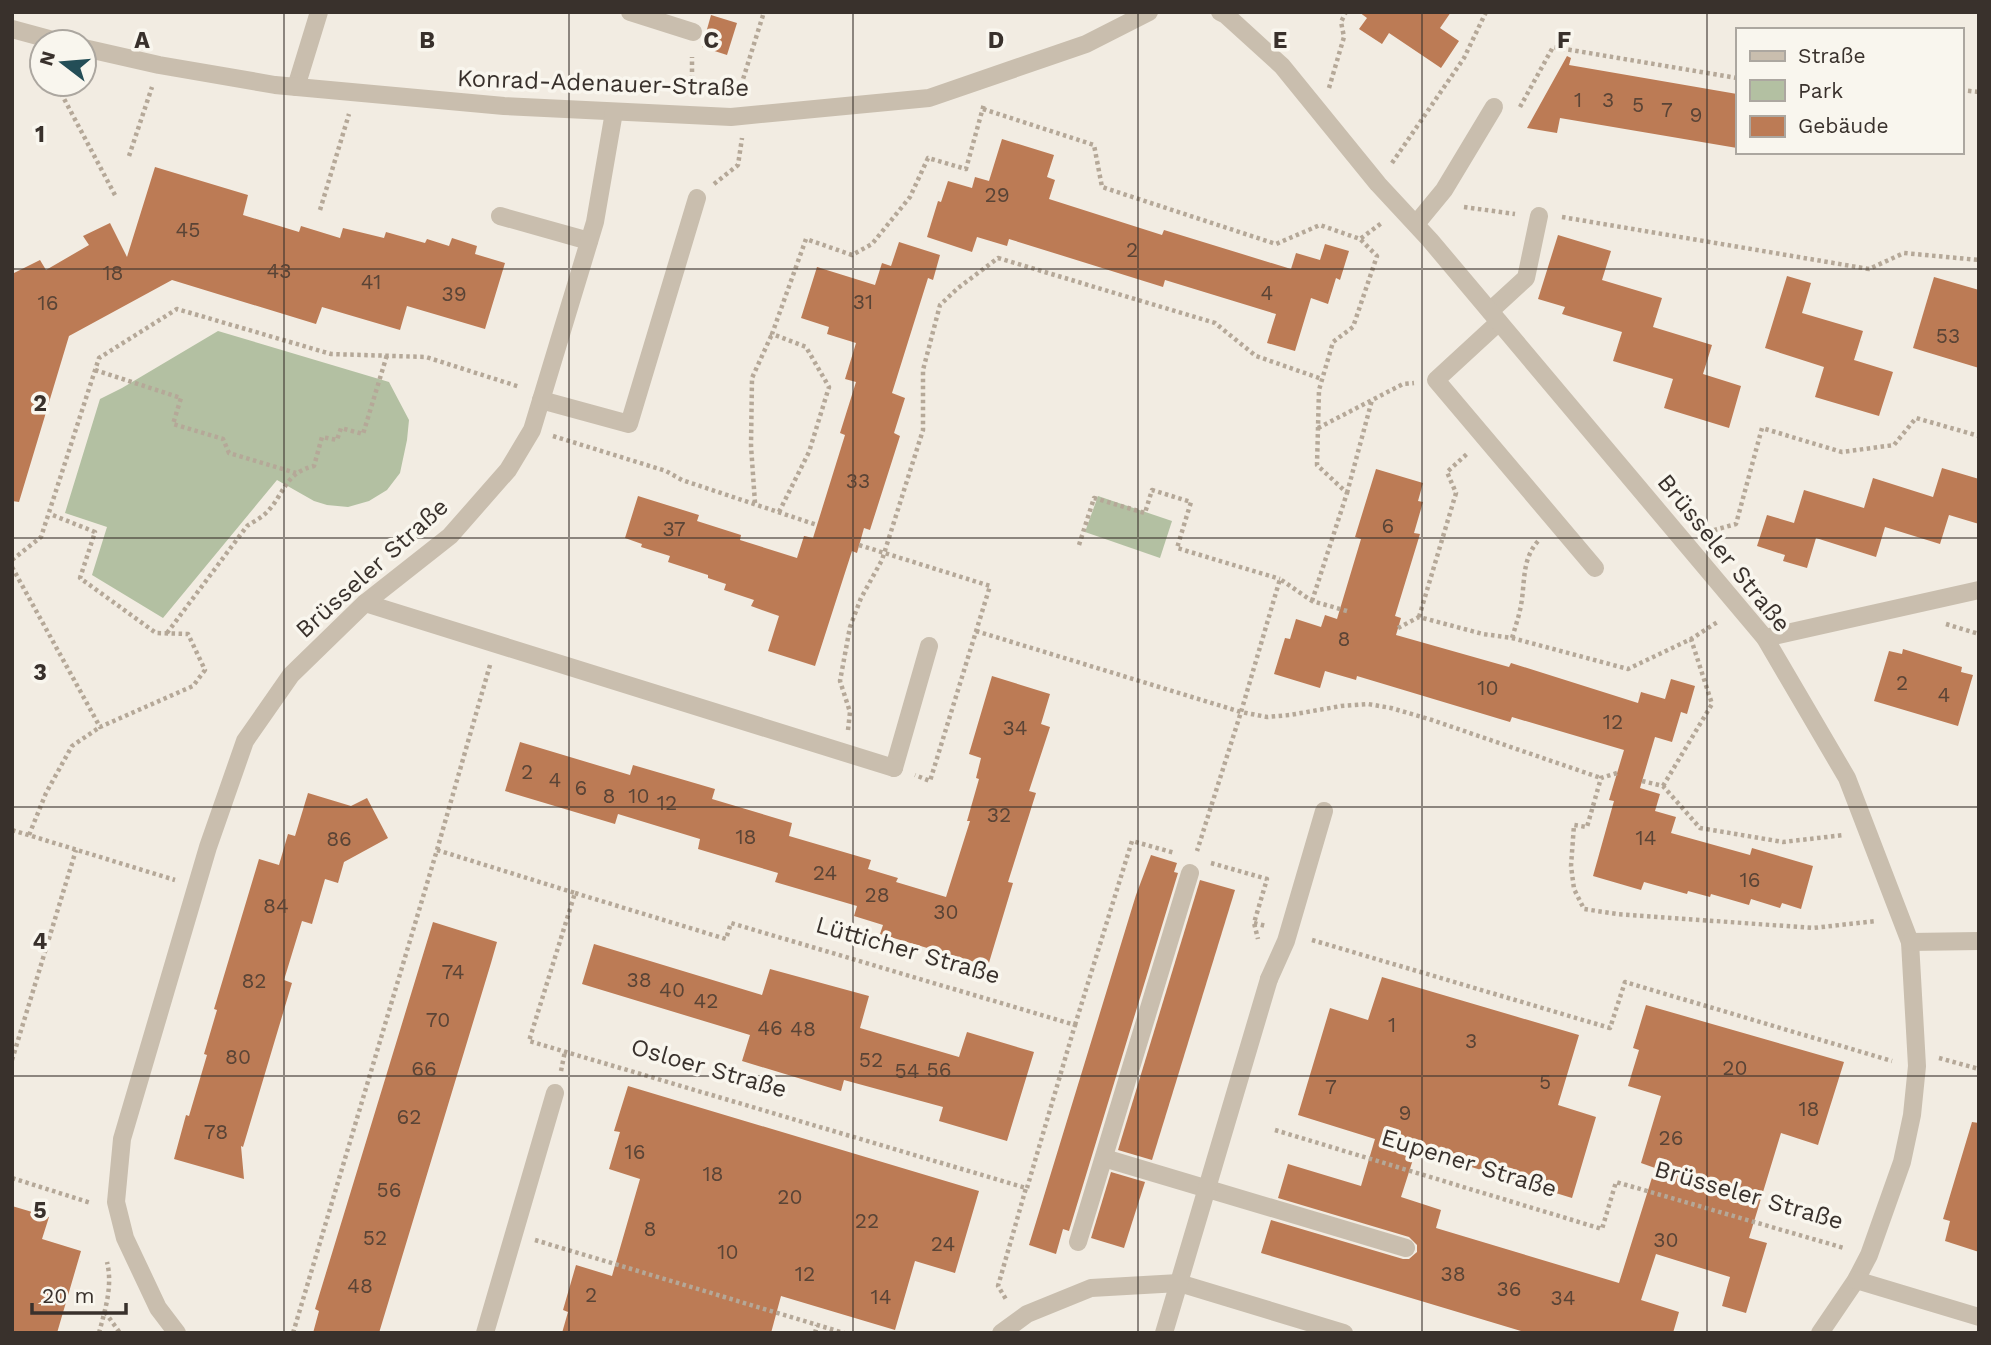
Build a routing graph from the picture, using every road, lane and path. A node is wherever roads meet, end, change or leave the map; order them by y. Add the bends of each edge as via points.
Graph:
1 (318, 12) edge
2 (630, 12) edge
3 (764, 12) edge
4 (1149, 12) edge
5 (1220, 12) edge
6 (1346, 12) edge
7 (1486, 12) edge
8 (1122, 18) edge
9 (693, 32) dead end
10 (98, 51) edge
11 (692, 53) dead end
12 (159, 65) junction
13 (692, 68) dead end
14 (991, 78) junction
15 (1736, 78) edge
16 (296, 87) junction
17 (356, 93) junction
18 (64, 98) edge
19 (1494, 107) dead end
20 (1520, 107) dead end
21 (983, 109) junction
22 (614, 111) junction
23 (1322, 115) junction
24 (738, 117) junction
25 (129, 156) dead end
26 (1378, 184) junction
27 (116, 197) dead end
28 (697, 198) joint
29 (1468, 199) dead end
30 (1464, 208) junction
31 (1402, 209) junction
32 (320, 210) dead end
33 (500, 216) dead end
34 (1539, 216) junction
35 (1416, 224) junction
36 (1360, 239) junction
37 (1430, 240) junction
38 (589, 241) junction
39 (1979, 260) edge
40 (1494, 316) junction
41 (772, 334) junction
42 (387, 355) junction
43 (95, 370) junction
44 (1322, 379) junction
45 (1436, 380) junction
46 (543, 397) junction
47 (1371, 400) junction
48 (1318, 428) junction
49 (532, 430) junction
50 (1979, 436) edge
51 (1485, 438) junction
52 (297, 473) junction
53 (1347, 493) junction
54 (755, 504) junction
55 (779, 512) junction
56 (50, 514) junction
57 (1557, 523) junction
58 (817, 525) dead end
59 (1683, 538) junction
60 (859, 545) dead end
61 (1079, 545) dead end
62 (884, 554) junction
63 (12, 560) edge
64 (12, 567) edge
65 (1595, 568) dead end
66 (1280, 579) junction
67 (1979, 590) edge
68 (1312, 601) junction
69 (365, 603) junction
70 (1739, 607) junction
71 (1347, 611) dead end
72 (1419, 617) junction
73 (1398, 628) dead end
74 (976, 631) junction
75 (166, 633) junction
76 (1512, 638) junction
77 (1765, 638) junction
78 (1691, 639) junction
79 (496, 644) junction
80 (929, 646) dead end
81 (1241, 712) junction
82 (100, 727) junction
83 (842, 752) junction
84 (894, 768) junction
85 (1617, 773) dead end
86 (1601, 778) junction
87 (1642, 781) dead end
88 (1663, 786) junction
89 (1324, 811) dead end
90 (12, 830) edge
91 (1868, 832) junction
92 (29, 835) junction
93 (76, 850) junction
94 (437, 850) junction
95 (1193, 866) joint
96 (196, 887) junction
97 (575, 893) junction
98 (1901, 918) junction
99 (1254, 923) dead end
100 (1288, 933) junction
101 (1979, 941) edge
102 (1910, 942) junction
103 (12, 1059) edge
104 (1917, 1059) junction
105 (1979, 1069) edge
106 (555, 1093) dead end
107 (1275, 1130) dead end
108 (1104, 1158) junction
109 (12, 1178) edge
110 (1616, 1182) joint
111 (1026, 1188) junction
112 (1207, 1188) junction
113 (92, 1203) dead end
114 (514, 1234) junction
115 (1078, 1242) dead end
116 (1406, 1248) dead end
117 (104, 1252) dead end
118 (1868, 1255) junction
119 (1856, 1280) junction
120 (1179, 1283) junction
121 (105, 1312) junction
122 (1979, 1317) edge
123 (1019, 1320) junction
124 (817, 1325) junction
125 (99, 1333) edge
126 (120, 1333) edge
127 (177, 1333) edge
128 (293, 1333) edge
129 (485, 1333) edge
130 (815, 1333) edge
131 (844, 1333) edge
132 (1001, 1333) edge
133 (1164, 1333) edge
134 (1344, 1333) edge
135 (1820, 1333) edge

1 - 16 street
2 - 9 street
3 - 24 path
4 - 8 street, Konrad-Adenauer-Straße
5 - 23 street, Brüsseler Straße via 1282,66
6 - 23 path via 1341,22 1344,37
7 - 26 path via 1464,58
8 - 14 street, Konrad-Adenauer-Straße via 1086,44
10 - 12 street, Konrad-Adenauer-Straße
11 - 13 path
12 - 16 street, Konrad-Adenauer-Straße
12 - 25 path
14 - 21 path
14 - 24 street, Konrad-Adenauer-Straße via 929,98
15 - 20 path via 1553,47
16 - 17 street, Konrad-Adenauer-Straße
17 - 22 street, Konrad-Adenauer-Straße
17 - 32 path
18 - 27 path
19 - 35 street via 1444,190
21 - 36 path via 1094,145 1102,187 1276,244 1320,225
21 - 41 path via 966,169 928,158 910,197 872,244 852,255 806,239
22 - 24 street, Konrad-Adenauer-Straße
22 - 38 street, Brüsseler Straße
23 - 26 street, Brüsseler Straße
24 - 28 path via 738,165
26 - 31 street, Brüsseler Straße
28 - 46 street via 629,424
29 - 30 path
30 - 34 path
30 - 37 path
31 - 35 street, Brüsseler Straße
31 - 36 path
33 - 38 street
34 - 39 path via 1869,269 1904,253
34 - 40 street via 1526,278
35 - 37 street, Brüsseler Straße
36 - 44 path via 1377,256 1353,327 1333,342
37 - 40 street, Brüsseler Straße
38 - 46 street, Brüsseler Straße
40 - 45 street
40 - 59 street, Brüsseler Straße
41 - 54 path via 752,378
41 - 55 path via 806,347 830,387 809,452
42 - 43 path via 331,354 177,309 99,358
42 - 46 path via 426,357
42 - 52 path via 363,434 341,428 337,440 323,437 314,466
43 - 52 path via 181,398 173,424 223,439 229,453
43 - 56 path
44 - 48 path
44 - 62 path via 1256,356 1216,323 998,258 940,305 923,370 923,430
45 - 47 path via 1403,384
45 - 51 street
46 - 49 street, Brüsseler Straße
47 - 48 path
47 - 53 path
48 - 53 path via 1317,465
49 - 54 path
49 - 69 street, Brüsseler Straße via 508,470 450,536
50 - 59 path via 1916,418 1894,446 1842,452 1762,428 1736,524
51 - 57 street
51 - 72 path via 1447,472 1456,492
52 - 75 path via 265,515 247,526
53 - 68 path
54 - 55 path
55 - 58 path
56 - 63 path via 41,537
56 - 75 path via 95,532 80,579 156,633
57 - 65 street
57 - 76 path via 1534,545 1527,559
59 - 70 street, Brüsseler Straße
60 - 62 path
61 - 66 path via 1094,498 1144,513 1152,490 1191,502 1177,548
62 - 74 path via 990,586
62 - 83 path via 850,626 840,681 850,712
64 - 82 path
66 - 68 path
66 - 81 path
67 - 77 street
68 - 71 path
69 - 79 street
69 - 96 street, Brüsseler Straße via 291,676 245,741
70 - 77 street, Brüsseler Straße
70 - 78 path
72 - 73 path
72 - 76 path
74 - 81 path
74 - 84 path via 930,781
75 - 82 path via 188,634 205,670 193,686
76 - 78 path via 1628,669
77 - 91 street, Brüsseler Straße via 1847,778
78 - 88 path via 1712,704
79 - 83 street
79 - 94 path
80 - 84 street
81 - 86 path via 1267,717 1368,704 1391,708
81 - 95 path
82 - 92 path via 72,746
83 - 84 street
85 - 86 path
86 - 98 path via 1587,827 1574,825 1571,866 1574,889 1584,909 1813,928
87 - 88 path
88 - 91 path via 1700,828 1783,842
89 - 100 street
90 - 92 path
91 - 98 street, Brüsseler Straße
92 - 93 path
93 - 96 path
93 - 103 path
94 - 97 path
94 - 128 path
95 - 108 street
96 - 127 street, Brüsseler Straße via 122,1139 116,1202 125,1238 152,1296
97 - 111 path, Osloer Straße via 529,1041
97 - 111 path, Lütticher Straße via 726,939 731,923 1075,1025
98 - 102 street, Brüsseler Straße
99 - 100 path
100 - 104 path via 1610,1028 1625,982 1885,1060
100 - 112 street via 1269,979
101 - 102 street
102 - 104 street, Brüsseler Straße
104 - 105 path
104 - 118 street, Brüsseler Straße via 1902,1162
106 - 114 street
107 - 110 path, Eupener Straße via 1602,1229
108 - 112 street
108 - 115 street
109 - 113 path
110 - 118 path, Brüsseler Straße
111 - 123 path via 998,1286
112 - 116 street
112 - 120 street
114 - 124 path
114 - 129 street
117 - 121 path via 110,1277
118 - 119 street, Brüsseler Straße
119 - 122 street
119 - 135 street, Brüsseler Straße
120 - 123 street via 1091,1288
120 - 133 street
120 - 134 street
121 - 125 path
121 - 126 path
123 - 132 street
124 - 130 path
124 - 131 path

